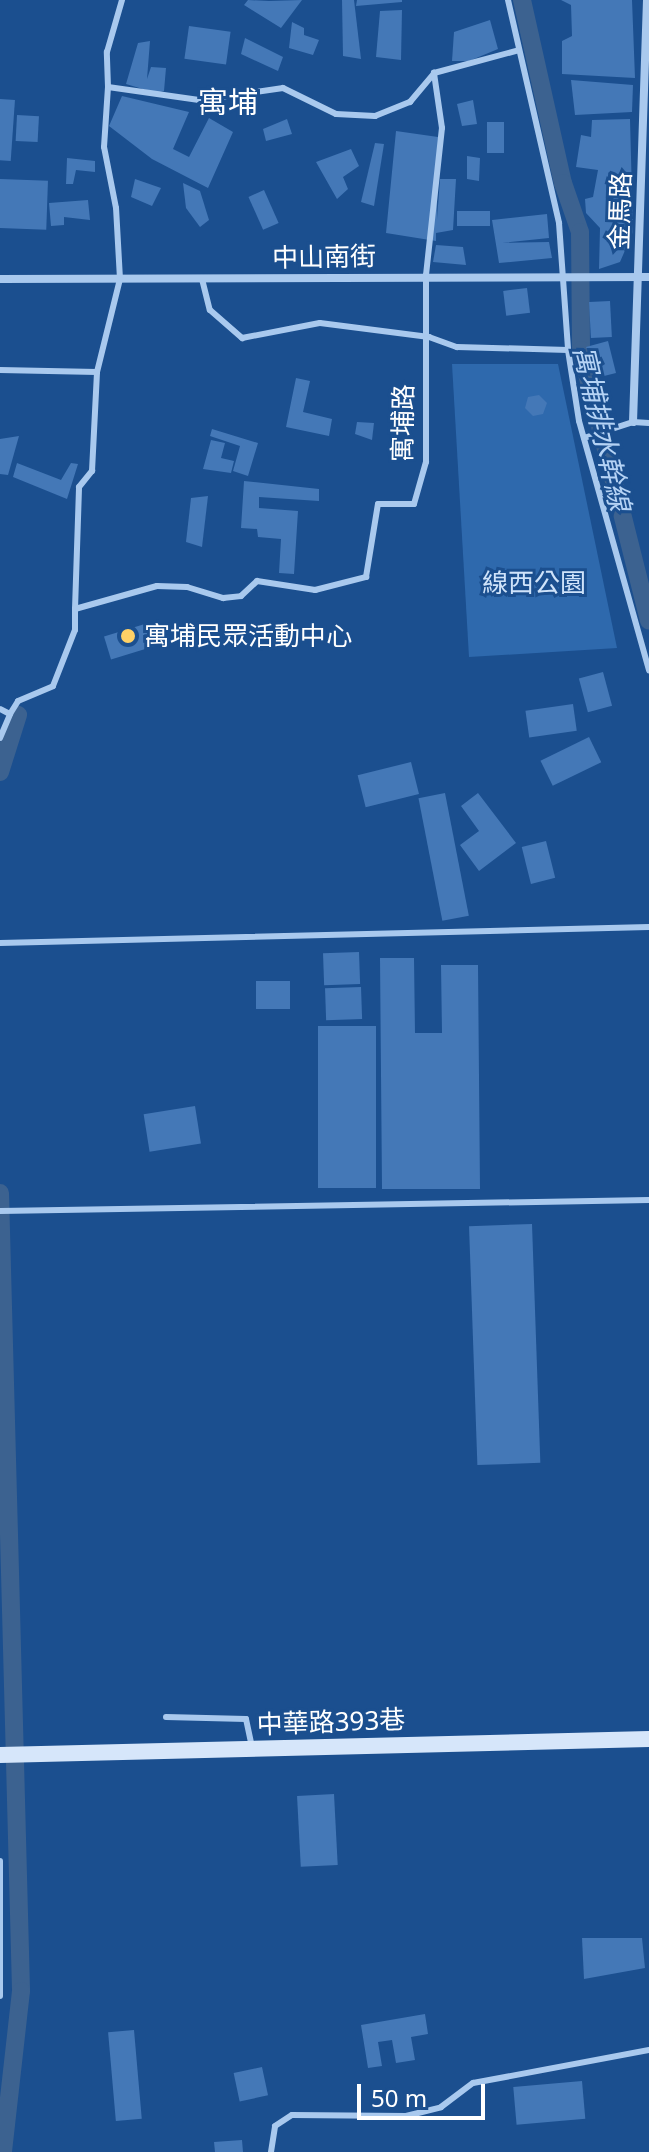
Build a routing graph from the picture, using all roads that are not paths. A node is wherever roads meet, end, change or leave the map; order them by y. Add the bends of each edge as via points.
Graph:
1 (122, 0) edge
2 (508, 0) edge
3 (647, 0) edge
4 (519, 50) junction
5 (434, 73) junction
6 (108, 87) junction
7 (426, 275) junction
8 (563, 277) junction
9 (638, 277) junction
10 (649, 277) edge
11 (0, 279) edge
12 (120, 279) junction
13 (202, 279) junction
14 (429, 337) junction
15 (568, 350) junction
16 (0, 370) edge
17 (97, 372) junction
18 (633, 422) junction
19 (649, 423) edge
20 (584, 438) junction
21 (75, 609) junction
22 (649, 670) edge
23 (0, 709) edge
24 (10, 714) junction
25 (0, 738) edge
26 (649, 927) edge
27 (0, 943) edge
28 (649, 1200) edge
29 (0, 1211) edge
30 (166, 1717) dead end
31 (649, 1739) edge
32 (252, 1748) junction
33 (7, 1755) edge
34 (0, 1861) edge
35 (0, 1996) edge
36 (649, 2050) edge
37 (271, 2152) edge

1 - 6 lane via 107,52
2 - 4 lane
3 - 9 street, 金馬路
4 - 5 lane
4 - 8 lane via 559,223
5 - 6 lane via 410,102 375,116 336,114 283,88 199,100
5 - 7 lane, 寓埔路 via 442,128
6 - 12 lane via 104,147 116,208
7 - 8 street, 中山南街
7 - 13 street, 中山南街
7 - 14 lane, 寓埔路
8 - 9 street, 中山南街
8 - 15 lane
9 - 10 street, 中山南街
9 - 18 street, 金馬路
11 - 12 street, 中山南街
12 - 13 street, 中山南街
12 - 17 lane
13 - 14 lane via 210,310 242,338 320,323
14 - 15 lane via 457,347
14 - 21 lane, 寓埔路 via 422,394 426,462 414,504 378,504 366,577 315,590 257,581 241,596 223,598 187,587 157,586
15 - 20 lane
16 - 17 lane
17 - 21 lane via 92,471 79,487
18 - 19 lane
18 - 20 lane
20 - 22 lane
21 - 24 lane via 75,630 53,686 18,701
23 - 24 lane
24 - 25 lane
26 - 27 lane
28 - 29 lane
30 - 32 lane via 246,1719
31 - 32 street, 中華路393巷
32 - 33 street, 中華路393巷
34 - 35 lane
36 - 37 lane via 473,2083 441,2107 406,2116 292,2115 275,2126

